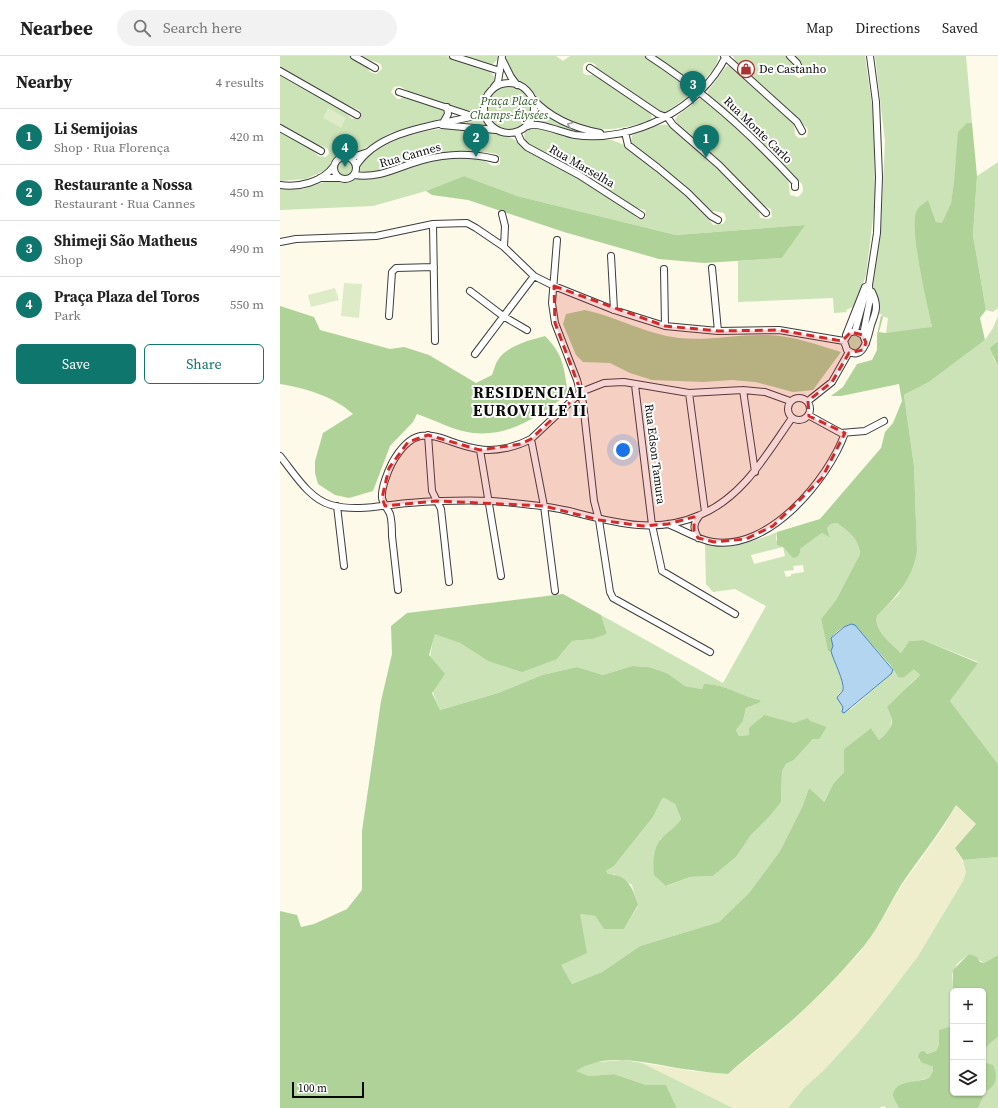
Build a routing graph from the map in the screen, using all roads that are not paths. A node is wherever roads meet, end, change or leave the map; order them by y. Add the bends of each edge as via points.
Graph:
1 (354, 56) edge
2 (453, 56) edge
3 (649, 56) edge
4 (790, 56) edge
5 (870, 56) edge
6 (725, 57) edge
7 (502, 58) edge
8 (375, 68) dead end
9 (590, 68) dead end
10 (800, 70) dead end
11 (280, 71) edge
12 (500, 71) junction
13 (517, 85) junction
14 (493, 89) junction
15 (399, 92) dead end
16 (699, 92) junction
17 (531, 97) junction
18 (447, 107) junction
19 (484, 110) junction
20 (356, 115) dead end
21 (473, 116) junction
22 (666, 117) junction
23 (441, 124) junction
24 (528, 126) junction
25 (280, 128) edge
26 (497, 130) junction
27 (802, 131) dead end
28 (517, 132) junction
29 (625, 132) junction
30 (608, 134) junction
31 (322, 151) dead end
32 (368, 152) junction
33 (350, 158) junction
34 (494, 159) dead end
35 (334, 166) junction
36 (356, 166) junction
37 (354, 175) junction
38 (320, 178) junction
39 (338, 178) junction
40 (280, 185) edge
41 (795, 187) dead end
42 (766, 213) dead end
43 (502, 214) dead end
44 (641, 215) dead end
45 (718, 220) dead end
46 (433, 224) junction
47 (557, 240) dead end
48 (280, 242) edge
49 (504, 247) junction
50 (611, 256) dead end
51 (434, 267) junction
52 (664, 268) dead end
53 (712, 268) dead end
54 (534, 276) junction
55 (869, 285) junction
56 (554, 286) junction
57 (470, 291) dead end
58 (865, 294) junction
59 (872, 299) junction
60 (614, 310) junction
61 (389, 316) dead end
62 (503, 316) junction
63 (665, 326) junction
64 (871, 327) junction
65 (527, 330) dead end
66 (718, 331) junction
67 (860, 332) junction
68 (845, 338) junction
69 (434, 341) dead end
70 (866, 343) junction
71 (850, 352) junction
72 (475, 354) dead end
73 (635, 385) junction
74 (743, 390) junction
75 (581, 392) junction
76 (689, 394) junction
77 (790, 401) junction
78 (808, 401) junction
79 (808, 415) junction
80 (792, 418) junction
81 (884, 421) dead end
82 (846, 433) junction
83 (428, 435) junction
84 (531, 439) junction
85 (480, 450) junction
86 (280, 456) edge
87 (754, 472) junction
88 (436, 501) junction
89 (490, 501) junction
90 (337, 506) junction
91 (385, 506) junction
92 (544, 506) junction
93 (703, 513) junction
94 (599, 520) junction
95 (668, 524) junction
96 (652, 525) junction
97 (698, 538) junction
98 (344, 566) dead end
99 (501, 576) dead end
100 (449, 582) dead end
101 (398, 590) dead end
102 (555, 591) dead end
103 (734, 614) dead end
104 (710, 652) dead end

1 - 8 street
2 - 12 street
3 - 16 street, Rua Monte Carlo
4 - 10 street
5 - 55 street via 875,86 880,158 878,220
6 - 16 street
6 - 27 street via 797,122
7 - 12 street
7 - 13 street via 510,77
9 - 22 street
11 - 20 street
12 - 14 street via 498,82
13 - 14 street via 506,84
13 - 17 street
14 - 19 street via 487,96
15 - 18 street
16 - 22 street
16 - 41 street, Rua Monte Carlo via 772,157 795,182
17 - 24 street via 534,112
30 -> 17 street via 565,123
18 - 21 street
18 - 23 street via 448,114
19 - 21 street
19 - 26 street via 488,122
21 - 23 street
22 - 29 street
22 - 42 street via 719,165
23 - 26 street
23 - 32 street via 404,133
24 - 28 street
24 - 30 street via 536,124 557,132 576,135
25 - 31 street
26 - 28 street via 509,134
28 - 44 street, Rua Marselha via 527,147 579,175
29 - 30 street
29 - 45 street via 628,145 688,193 710,216
32 - 33 street
32 - 36 street
33 - 35 street via 342,157
33 - 36 street
34 - 37 street, Rua Cannes via 466,154 446,155 428,158 377,176
35 - 38 street
35 - 39 street
36 - 37 street
37 - 39 street via 347,179
38 - 39 street
38 - 40 street via 301,184
43 - 49 street via 505,226
46 - 48 street via 376,236
46 - 49 street via 466,224
46 - 51 street
47 - 56 street
49 - 54 street
50 - 60 street
51 - 61 street via 396,268 392,272
51 - 69 street
52 - 63 street
53 - 66 street
54 - 56 street
54 - 62 street
55 - 58 street
55 - 59 street
55 - 68 street via 865,287
56 - 60 street
56 - 75 street via 552,303 555,323
57 - 62 street
58 - 59 street
58 - 67 street
59 - 64 street via 875,313
59 - 67 street
60 - 63 street
62 - 65 street
62 - 72 street
63 - 66 street
64 - 67 street
64 - 70 street
66 - 68 street via 779,330
67 - 68 street
67 - 70 street
68 - 71 street via 845,347
70 - 71 street via 860,352
71 - 78 street via 832,382
73 - 75 street via 604,382
73 - 76 street
73 - 96 street, Rua Edson Tamura
74 - 76 street
74 - 77 street via 765,392
74 - 87 street
75 - 84 street
75 - 94 street via 594,501
76 - 93 street
77 - 78 street via 797,397
77 - 80 street via 787,408
78 - 79 street
79 - 80 street via 799,420
79 - 82 street via 841,433
80 - 87 street
81 - 82 street via 865,431
82 - 97 street via 822,478 800,502 772,526 746,539 732,542 714,542
83 - 85 street
83 - 88 street via 432,491
83 - 91 street via 418,436 398,452 389,468 383,491
84 - 85 street via 510,447
84 - 92 street
85 - 89 street
86 - 90 street via 314,497
87 - 93 street via 743,486
88 - 89 street
88 - 91 street
88 - 100 street via 441,508
89 - 92 street
89 - 99 street
90 - 91 street
90 - 98 street
91 - 101 street via 390,515
92 - 94 street
92 - 102 street
93 - 95 street
93 - 97 street via 694,522 694,531
94 - 96 street
94 - 104 street via 613,598
95 - 96 street
95 - 97 street
96 - 103 street, Rua Edson Tamura via 662,571

